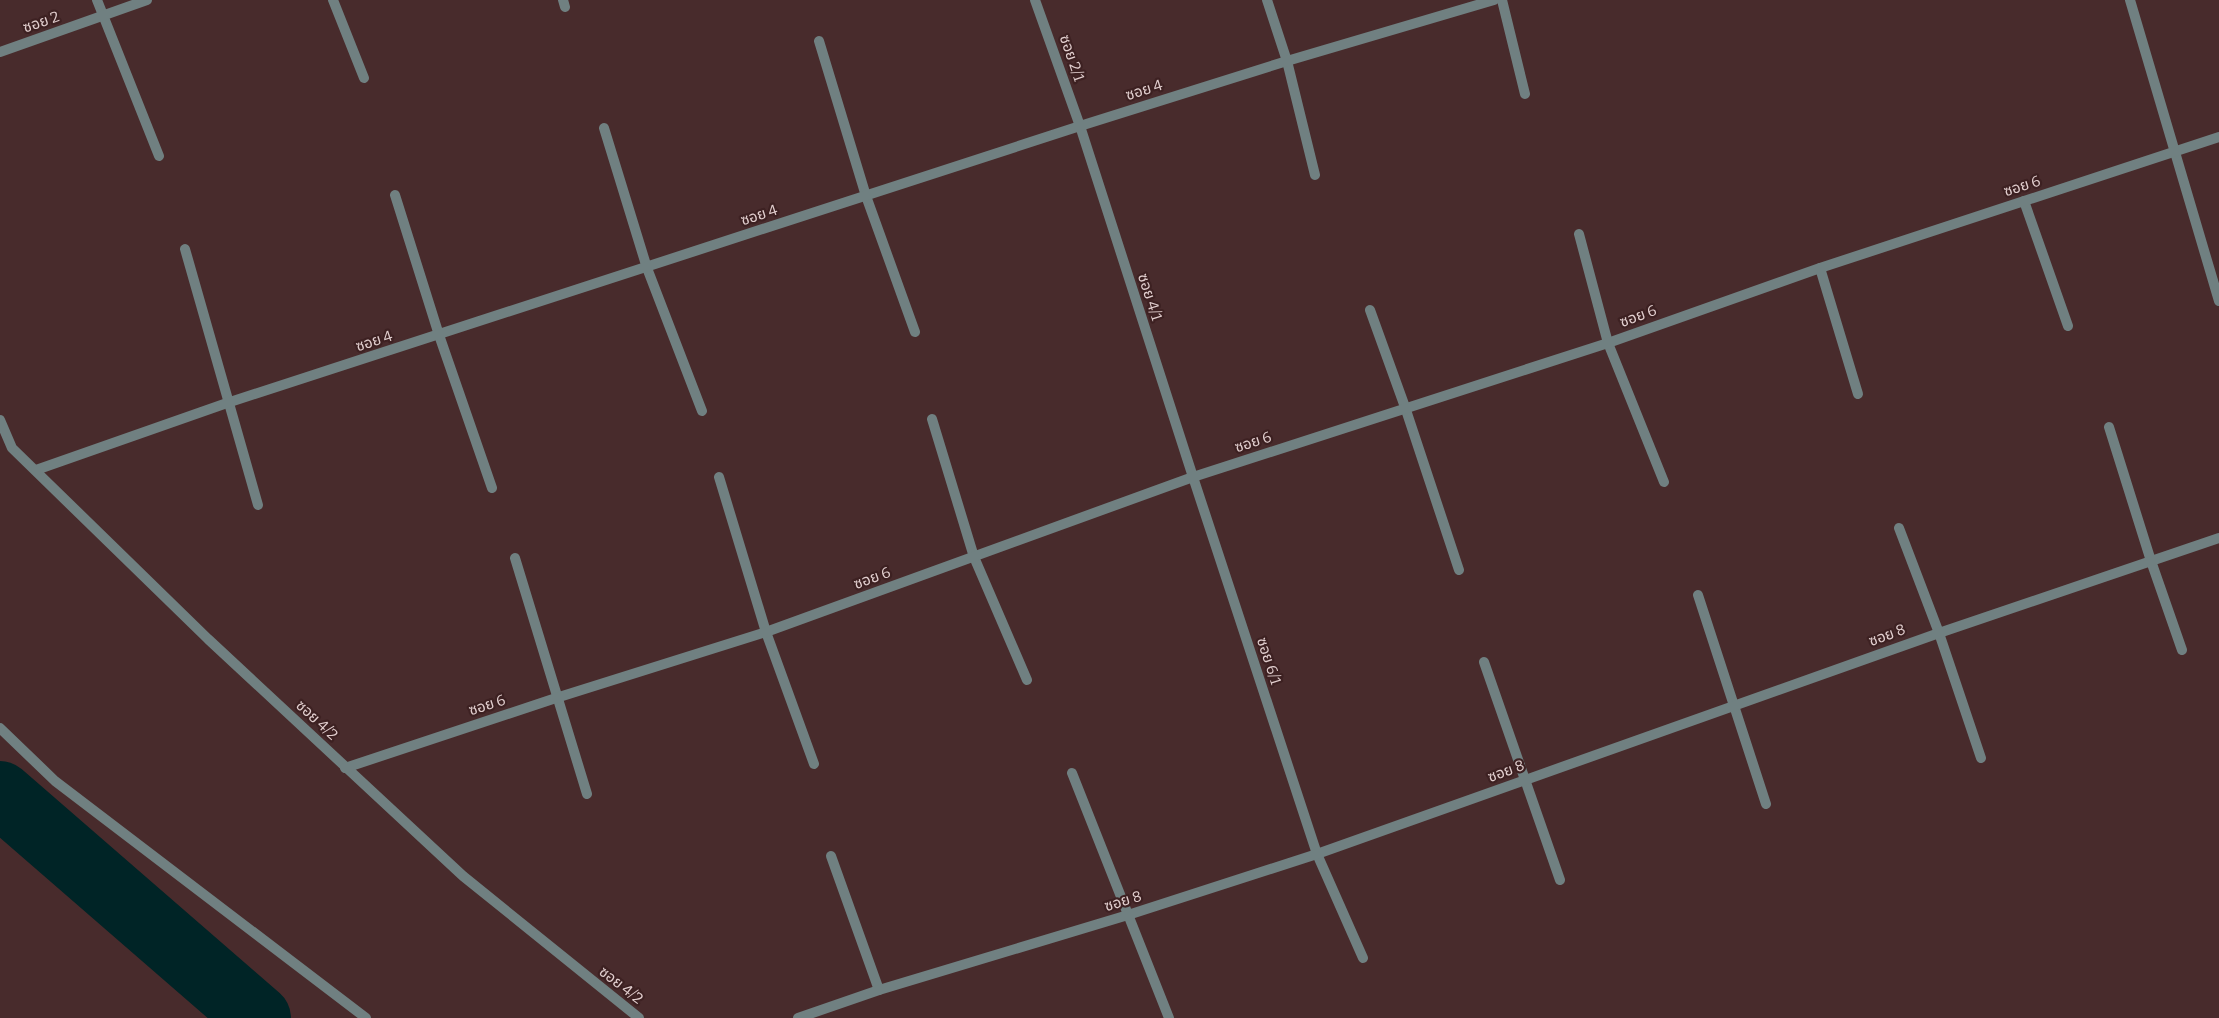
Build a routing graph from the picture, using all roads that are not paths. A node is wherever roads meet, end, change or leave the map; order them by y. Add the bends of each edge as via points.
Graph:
1 (97, 0) edge
2 (147, 0) edge
3 (333, 0) edge
4 (1035, 0) edge
5 (1267, 0) edge
6 (1494, 0) edge
7 (1502, 0) edge
8 (2130, 0) edge
9 (103, 16) junction
10 (819, 40) dead end
11 (0, 52) edge
12 (1287, 61) junction
13 (364, 78) dead end
14 (1525, 94) dead end
15 (1080, 126) junction
16 (604, 128) dead end
17 (2219, 137) edge
18 (2174, 152) junction
19 (159, 156) dead end
20 (1315, 175) dead end
21 (395, 195) dead end
22 (866, 196) junction
23 (2024, 201) junction
24 (1579, 234) dead end
25 (185, 249) dead end
26 (647, 268) junction
27 (1820, 268) junction
28 (2219, 301) edge
29 (1370, 310) dead end
30 (2068, 326) dead end
31 (914, 332) dead end
32 (439, 336) junction
33 (1608, 343) junction
34 (1858, 394) dead end
35 (227, 403) junction
36 (1405, 407) junction
37 (702, 411) dead end
38 (0, 420) edge
39 (932, 420) dead end
40 (2109, 427) dead end
41 (36, 470) junction
42 (719, 477) dead end
43 (1192, 478) junction
44 (1664, 482) dead end
45 (492, 488) dead end
46 (258, 505) dead end
47 (1899, 528) dead end
48 (2219, 538) edge
49 (974, 557) junction
50 (515, 558) dead end
51 (2151, 562) junction
52 (1458, 570) dead end
53 (1698, 595) dead end
54 (766, 632) junction
55 (1939, 633) junction
56 (2182, 650) dead end
57 (1484, 662) dead end
58 (1027, 680) dead end
59 (556, 698) junction
60 (1735, 706) junction
61 (0, 728) edge
62 (1981, 758) dead end
63 (814, 764) dead end
64 (345, 768) junction
65 (1072, 773) dead end
66 (1525, 780) junction
67 (587, 794) dead end
68 (1766, 804) dead end
69 (1317, 854) junction
70 (831, 856) dead end
71 (1560, 880) dead end
72 (1128, 915) junction
73 (1363, 958) dead end
74 (879, 990) junction
75 (366, 1018) edge
76 (639, 1018) edge
77 (798, 1018) edge
78 (1169, 1018) edge

1 - 9 street
2 - 9 street, ซอย 2
3 - 13 street
4 - 15 street, ซอย 2/1
5 - 12 street
6 - 12 street, ซอย 4
7 - 14 street
8 - 18 street
9 - 11 street, ซอย 2
9 - 19 street
10 - 22 street
12 - 15 street, ซอย 4
12 - 20 street
15 - 22 street, ซอย 4
15 - 43 street, ซอย 4/1
16 - 26 street
17 - 18 street, ซอย 6
18 - 23 street, ซอย 6
18 - 28 street
21 - 32 street
22 - 26 street, ซอย 4
22 - 31 street
23 - 27 street, ซอย 6
23 - 30 street
24 - 33 street
25 - 35 street
26 - 32 street, ซอย 4
26 - 37 street
27 - 33 street, ซอย 6
27 - 34 street
29 - 36 street
32 - 35 street, ซอย 4
32 - 45 street
33 - 36 street, ซอย 6
33 - 44 street
35 - 41 street, ซอย 4
35 - 46 street
36 - 43 street, ซอย 6
36 - 52 street
38 - 41 street, ซอย 4/2 via 12,448
39 - 49 street
40 - 51 street
41 - 64 street, ซอย 4/2
42 - 54 street
43 - 49 street, ซอย 6
43 - 69 street, ซอย 6/1
47 - 55 street
48 - 51 street, ซอย 8
49 - 54 street, ซอย 6
49 - 58 street
50 - 59 street
51 - 55 street, ซอย 8
51 - 56 street
53 - 60 street
54 - 59 street, ซอย 6
54 - 63 street
55 - 60 street, ซอย 8
55 - 62 street
57 - 66 street
59 - 64 street, ซอย 6
59 - 67 street
60 - 66 street, ซอย 8
60 - 68 street
61 - 75 street via 55,781
64 - 76 street, ซอย 4/2 via 464,876
65 - 72 street
66 - 69 street, ซอย 8
66 - 71 street
69 - 72 street, ซอย 8
69 - 73 street, ซอย 6/1
70 - 74 street
72 - 74 street, ซอย 8
72 - 78 street
74 - 77 street, ซอย 8

